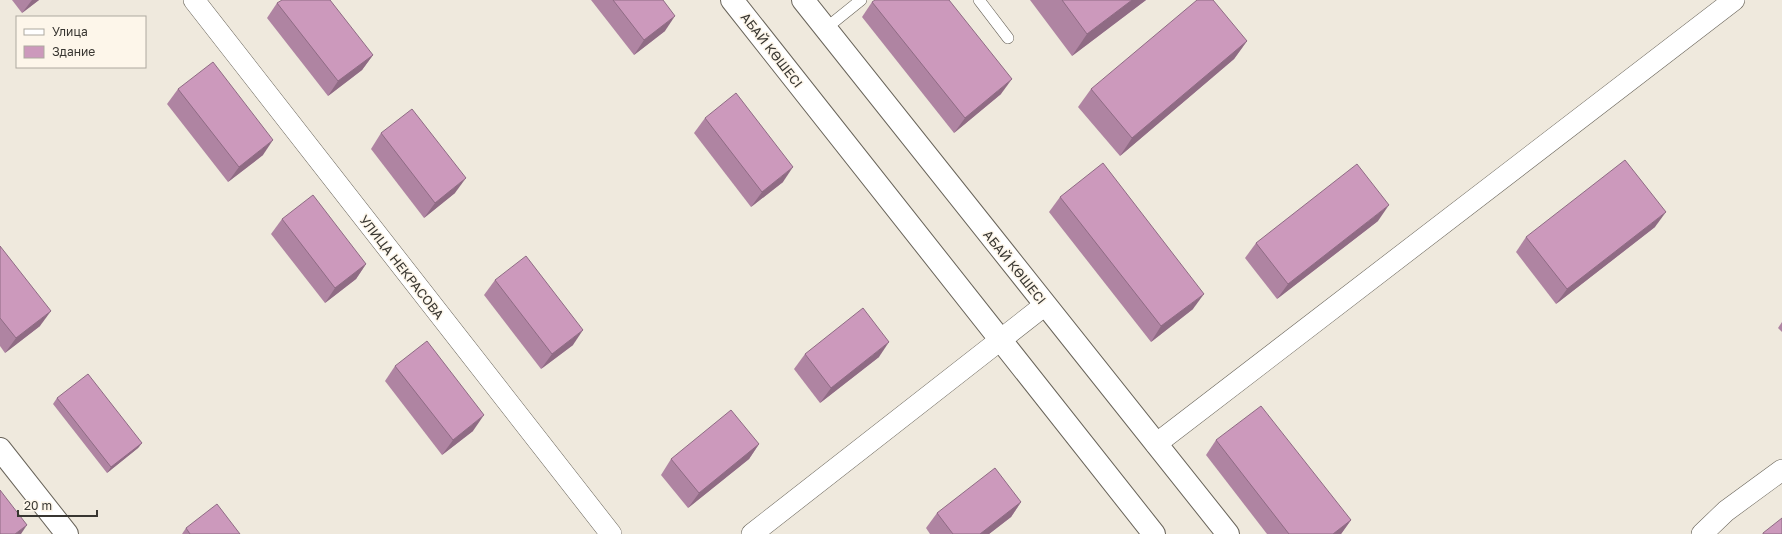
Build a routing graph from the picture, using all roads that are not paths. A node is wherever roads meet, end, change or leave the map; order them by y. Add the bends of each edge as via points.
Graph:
1 (194, 0) edge
2 (732, 0) edge
3 (803, 0) edge
4 (861, 0) edge
5 (979, 0) edge
6 (1734, 0) edge
7 (825, 29) junction
8 (1008, 38) dead end
9 (1045, 304) junction
10 (1000, 341) junction
11 (1156, 444) junction
12 (0, 449) edge
13 (1782, 470) edge
14 (67, 534) edge
15 (611, 534) edge
16 (752, 534) edge
17 (1154, 534) edge
18 (1228, 534) edge
19 (1702, 534) edge

1 - 15 street, УЛИЦА НЕКРАСОВА
2 - 10 street, АБАЙ КӨШЕСІ
3 - 7 street, АБАЙ КӨШЕСІ
4 - 7 lane
5 - 8 lane
6 - 11 street
7 - 9 street, АБАЙ КӨШЕСІ
9 - 10 street
9 - 11 street, АБАЙ КӨШЕСІ
10 - 16 street
10 - 17 street, АБАЙ КӨШЕСІ
11 - 18 street, АБАЙ КӨШЕСІ
12 - 14 street
13 - 19 street via 1726,511

